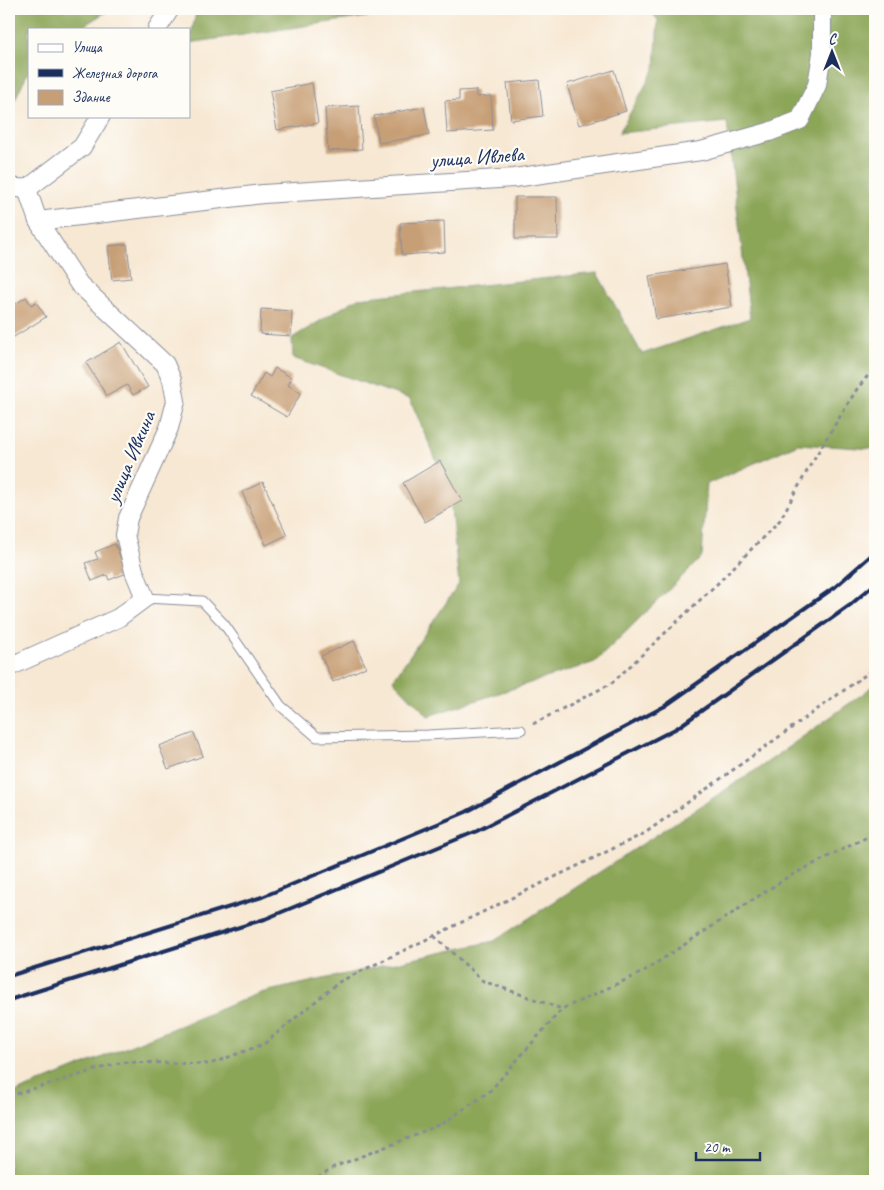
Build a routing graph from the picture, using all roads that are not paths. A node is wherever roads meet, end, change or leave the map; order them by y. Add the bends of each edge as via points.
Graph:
1 (170, 9) edge
2 (822, 9) edge
3 (158, 28) edge
4 (100, 118) edge
5 (9, 187) edge
6 (27, 189) junction
7 (38, 220) junction
8 (146, 598) junction
9 (9, 667) edge
10 (521, 730) road end

1 - 3 street
2 - 7 street, улица Ивлева via 822,53 817,84 800,120 701,151 514,178 263,194
4 - 6 street via 82,146
5 - 6 street
6 - 7 street, улица Ивкина
7 - 8 street, улица Ивкина via 80,284 165,364 172,380 176,401 169,428 128,518 125,535 134,571
8 - 9 street via 118,618
8 - 10 lane via 202,600 224,624 281,706 317,736

